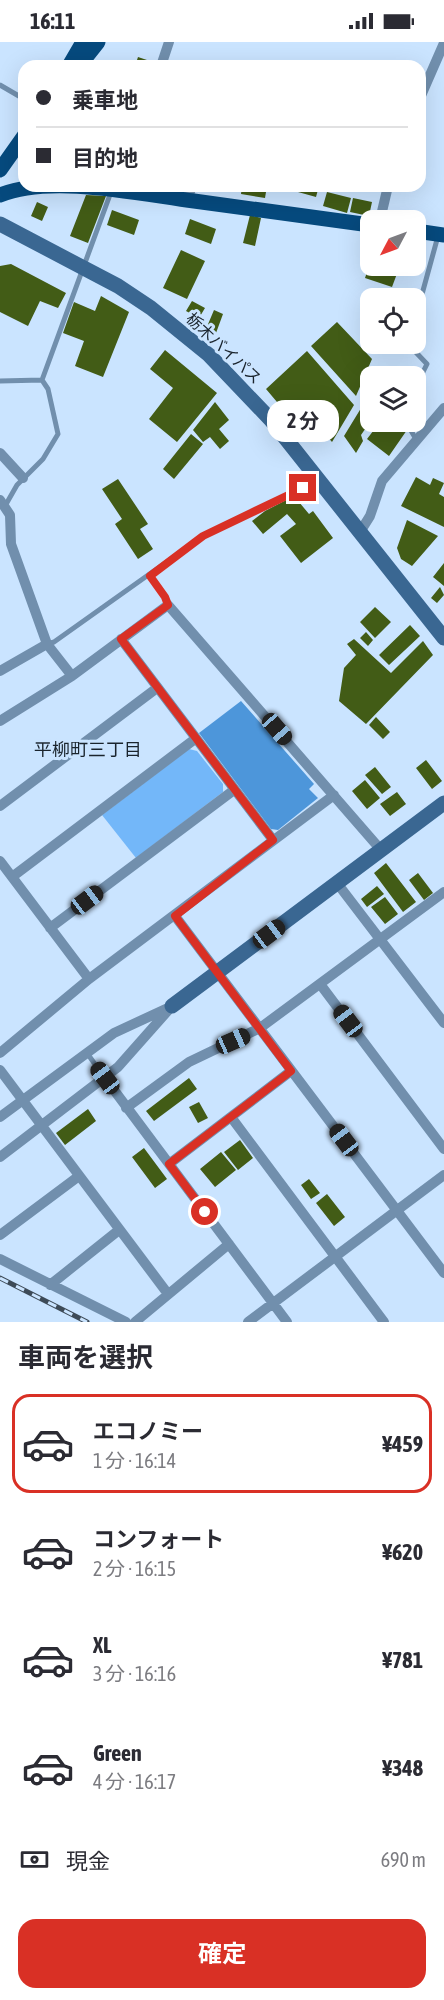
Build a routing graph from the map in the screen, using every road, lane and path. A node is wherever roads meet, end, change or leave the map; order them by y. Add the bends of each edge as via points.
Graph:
1 (83, 42) edge
2 (98, 42) edge
3 (169, 42) edge
4 (444, 43) edge
5 (72, 60) edge
6 (84, 60) edge
7 (163, 60) edge
8 (426, 84) edge
9 (0, 85) edge
10 (18, 96) edge
11 (18, 144) edge
12 (0, 170) edge
13 (18, 190) edge
14 (119, 192) edge
15 (172, 192) edge
16 (387, 192) edge
17 (189, 193) edge
18 (0, 195) edge
19 (382, 210) edge
20 (360, 223) edge
21 (0, 224) edge
22 (426, 233) edge
23 (441, 235) edge
24 (83, 266) junction
25 (425, 288) edge
26 (418, 354) edge
27 (426, 366) edge
28 (42, 380) junction
29 (0, 381) edge
30 (444, 408) edge
31 (412, 432) edge
32 (417, 441) junction
33 (0, 453) edge
34 (317, 477) junction
35 (23, 478) junction
36 (3, 503) edge
37 (360, 532) junction
38 (150, 576) junction
39 (168, 605) junction
40 (444, 638) edge
41 (121, 639) junction
42 (47, 644) junction
43 (0, 656) edge
44 (3, 669) edge
45 (72, 676) junction
46 (157, 688) junction
47 (0, 721) edge
48 (195, 739) junction
49 (234, 790) junction
50 (334, 795) junction
51 (444, 803) edge
52 (0, 806) edge
53 (273, 840) junction
54 (381, 850) junction
55 (0, 861) edge
56 (12, 877) junction
57 (337, 883) junction
58 (444, 892) edge
59 (175, 916) junction
60 (50, 928) junction
61 (381, 939) junction
62 (218, 972) junction
63 (89, 979) junction
64 (321, 984) junction
65 (172, 1006) junction
66 (444, 1023) edge
67 (260, 1028) junction
68 (86, 1052) junction
69 (0, 1053) edge
70 (0, 1070) edge
71 (291, 1071) junction
72 (105, 1078) junction
73 (22, 1100) junction
74 (126, 1108) junction
75 (0, 1117) edge
76 (231, 1117) junction
77 (42, 1126) junction
78 (444, 1149) edge
79 (0, 1157) edge
80 (169, 1164) junction
81 (444, 1175) edge
82 (80, 1176) junction
83 (397, 1210) junction
84 (119, 1230) junction
85 (0, 1235) edge
86 (229, 1244) junction
87 (335, 1256) junction
88 (0, 1259) edge
89 (444, 1273) edge
90 (51, 1285) junction
91 (168, 1294) junction
92 (273, 1303) junction
93 (126, 1322) edge
94 (135, 1322) edge
95 (248, 1322) edge
96 (287, 1322) edge
97 (384, 1322) edge

1 - 5 main road
2 - 6 main road
3 - 7 street
4 - 8 street
9 - 10 lane
11 - 12 main road
13 - 18 main road
14 - 24 lane
15 - 17 main road
16 - 19 street
17 - 20 main road
21 - 24 main road, 栃木バイパス
22 - 23 main road
23 - 25 lane
24 - 28 lane
24 - 34 main road, 栃木バイパス via 151,308 209,356 240,385
26 - 27 lane
28 - 29 lane
28 - 35 lane via 48,389 58,434 43,459
30 - 32 street
31 - 32 lane
32 - 37 street via 382,481
33 - 35 street
34 - 37 main road, 栃木バイパス
34 - 38 lane via 303,488 203,536
35 - 36 lane
36 - 42 street via 10,515 11,544
37 - 40 main road, 栃木バイパス
38 - 39 lane
38 - 42 lane
39 - 41 street
39 - 50 street
41 - 45 street
41 - 46 street
42 - 44 street
42 - 45 street
43 - 44 street
45 - 47 street
46 - 48 street
46 - 52 street
48 - 49 street
48 - 56 street
49 - 53 street
49 - 60 street
50 - 53 street
50 - 54 street
51 - 54 main road
53 - 59 street
54 - 57 main road
55 - 56 street
56 - 60 street
57 - 61 street
57 - 62 main road
58 - 61 street
59 - 62 street
59 - 63 street
60 - 63 street
61 - 64 street
61 - 66 street
62 - 65 main road
62 - 67 street
63 - 69 street
64 - 67 street
64 - 78 street
65 - 68 street via 114,1033
65 - 72 street
67 - 71 street
67 - 74 street via 189,1062
68 - 72 lane
68 - 73 street
70 - 73 street
71 - 76 street
71 - 83 street
72 - 74 street
72 - 77 street
73 - 75 street
73 - 77 street
74 - 80 street
76 - 80 street
76 - 87 street
77 - 79 street
77 - 82 street
80 - 86 street
81 - 83 street
82 - 84 street
82 - 85 street
83 - 87 street
83 - 89 street
84 - 90 street
84 - 91 street
86 - 91 street
86 - 92 street
87 - 92 street
87 - 97 street
88 - 90 street
90 - 93 street
91 - 94 street
92 - 95 street
92 - 96 street

